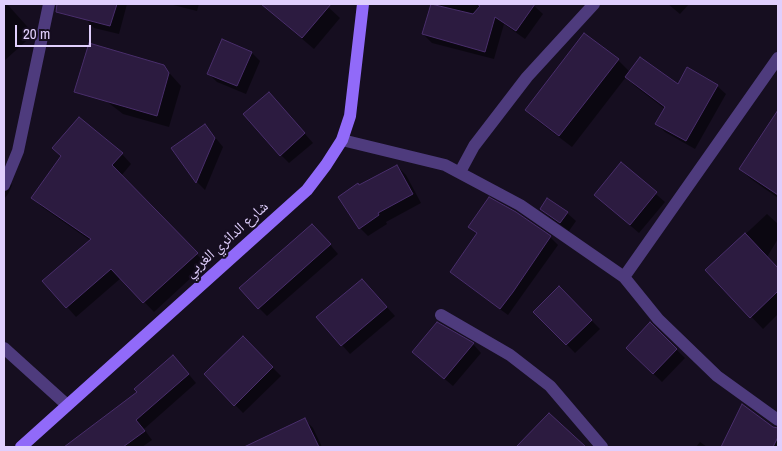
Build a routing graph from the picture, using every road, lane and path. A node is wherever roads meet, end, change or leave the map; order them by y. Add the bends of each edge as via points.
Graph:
1 (49, 4) edge
2 (363, 4) edge
3 (594, 4) edge
4 (778, 58) edge
5 (342, 140) junction
6 (460, 172) junction
7 (4, 184) edge
8 (624, 277) junction
9 (440, 315) dead end
10 (4, 348) edge
11 (67, 405) junction
12 (778, 420) edge
13 (21, 447) edge
14 (602, 447) edge

1 - 7 street via 18,151
2 - 5 street, شارع الدائري الغربي via 350,116
3 - 6 street via 527,77 474,146
4 - 8 street
5 - 6 street via 445,165
5 - 11 street, شارع الدائري الغربي via 306,190
6 - 8 street via 520,205
8 - 12 street via 658,319 717,376
9 - 14 street via 510,355 550,386
10 - 11 street
11 - 13 street, شارع الدائري الغربي

